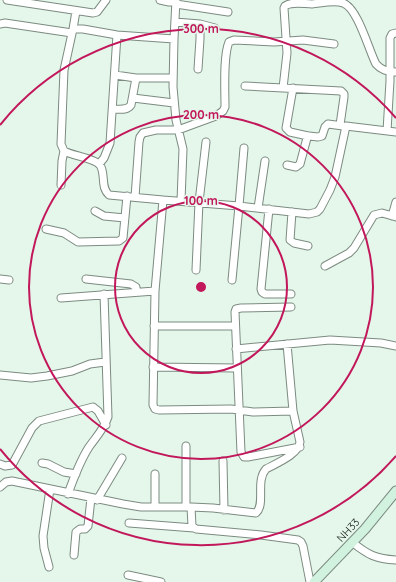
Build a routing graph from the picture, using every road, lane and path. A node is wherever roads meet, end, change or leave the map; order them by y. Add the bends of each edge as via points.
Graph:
1 (7, 0) edge
2 (106, 0) edge
3 (160, 0) edge
4 (324, 1) edge
5 (176, 2) edge
6 (52, 3) edge
7 (76, 11) junction
8 (228, 12) dead end
9 (175, 22) junction
10 (0, 24) edge
11 (200, 24) junction
12 (215, 28) dead end
13 (73, 31) junction
14 (396, 33) edge
15 (117, 35) junction
16 (174, 39) junction
17 (287, 41) junction
18 (334, 44) dead end
19 (198, 69) dead end
20 (393, 72) edge
21 (115, 75) junction
22 (136, 78) junction
23 (173, 78) junction
24 (245, 86) dead end
25 (283, 88) junction
26 (293, 88) junction
27 (133, 98) junction
28 (174, 103) junction
29 (113, 109) junction
30 (343, 126) junction
31 (178, 130) junction
32 (387, 131) junction
33 (396, 132) edge
34 (308, 136) junction
35 (206, 142) dead end
36 (244, 148) dead end
37 (64, 152) junction
38 (265, 161) dead end
39 (99, 164) junction
40 (287, 165) dead end
41 (62, 185) dead end
42 (131, 196) junction
43 (163, 200) junction
44 (181, 202) junction
45 (199, 202) junction
46 (396, 202) edge
47 (239, 206) junction
48 (258, 208) junction
49 (269, 209) junction
50 (95, 211) dead end
51 (292, 212) junction
52 (394, 216) edge
53 (125, 218) junction
54 (46, 229) dead end
55 (308, 246) dead end
56 (325, 266) dead end
57 (196, 270) dead end
58 (0, 279) edge
59 (86, 279) dead end
60 (9, 280) dead end
61 (232, 280) dead end
62 (155, 291) junction
63 (136, 292) junction
64 (104, 294) junction
65 (291, 294) dead end
66 (61, 298) dead end
67 (291, 307) dead end
68 (154, 326) junction
69 (235, 326) junction
70 (287, 344) junction
71 (396, 346) edge
72 (236, 349) junction
73 (105, 362) junction
74 (153, 367) junction
75 (236, 368) junction
76 (0, 375) edge
77 (239, 410) junction
78 (293, 411) junction
79 (106, 425) junction
80 (186, 446) dead end
81 (300, 447) junction
82 (122, 458) dead end
83 (223, 461) dead end
84 (42, 463) dead end
85 (0, 464) edge
86 (76, 474) junction
87 (154, 474) dead end
88 (0, 487) edge
89 (50, 489) junction
90 (396, 491) edge
91 (68, 494) junction
92 (94, 499) junction
93 (155, 507) junction
94 (188, 507) junction
95 (224, 510) junction
96 (129, 523) dead end
97 (194, 528) junction
98 (352, 542) junction
99 (74, 555) dead end
100 (396, 560) edge
101 (48, 567) dead end
102 (128, 575) dead end
103 (161, 582) edge
104 (310, 582) edge
105 (314, 582) edge

1 - 6 street
2 - 7 street via 97,12
3 - 5 street
4 - 17 street via 289,3 285,6
4 - 20 street via 347,5 364,31 376,64 379,68
5 - 8 street
5 - 9 street
6 - 7 street
7 - 13 street
9 - 11 street
9 - 16 street
10 - 13 street via 5,22
11 - 12 street
11 - 19 street
13 - 15 street via 83,28
13 - 37 street via 64,70 61,144
14 - 20 street via 390,38
15 - 16 street
15 - 21 street
16 - 23 street
17 - 18 street via 308,40
17 - 25 street
17 - 31 street via 229,42 223,111
20 - 32 street
21 - 22 street
21 - 29 street
22 - 23 street
22 - 27 street
23 - 28 street
24 - 25 street
25 - 26 street
26 - 30 street via 343,92
26 - 34 street via 286,128 290,132
27 - 28 street
27 - 29 street via 129,108
28 - 31 street
29 - 39 street via 110,143
30 - 32 street
30 - 34 street via 328,124 322,136
30 - 51 street via 335,177 320,209 313,214
31 - 42 street via 149,131 140,137
31 - 44 street via 183,149
32 - 33 street
34 - 40 street via 300,164 296,167
35 - 45 street
36 - 47 street
37 - 39 street
37 - 41 street
38 - 48 street
39 - 42 street via 106,192 113,196
42 - 43 street
42 - 53 street
43 - 44 street
43 - 62 street
44 - 45 street
45 - 47 street
45 - 57 street
46 - 52 street
47 - 48 street
47 - 61 street
48 - 49 street
49 - 51 street
49 - 65 street via 261,289 265,294
50 - 53 street via 104,216
51 - 55 street via 290,240
52 - 56 street via 382,213 374,215 354,248
53 - 54 street via 123,238 119,241 78,242 64,233
58 - 60 street
59 - 63 street via 131,284 136,286
62 - 63 street
62 - 68 street
63 - 64 street
64 - 66 street
64 - 73 street
67 - 69 street via 238,308 235,312
68 - 69 street
68 - 74 street
69 - 72 street
70 - 71 street via 330,340
70 - 72 street
70 - 78 street
72 - 75 street
73 - 76 street via 31,378
73 - 79 street via 109,409
74 - 75 street
74 - 77 street via 155,409
75 - 77 street
77 - 78 street
77 - 81 street via 241,452 244,457
78 - 81 street
79 - 85 street via 93,407 39,421 32,428 12,465
79 - 86 street via 89,447
80 - 94 street
81 - 95 street via 263,473 258,512
82 - 92 street
83 - 95 street
84 - 86 street
86 - 91 street
87 - 93 street
88 - 89 street via 12,480
89 - 91 street
89 - 101 street via 43,536
90 - 98 main road, NH33
91 - 92 street
92 - 93 street
92 - 99 street via 88,526 76,532
93 - 94 street
94 - 95 street
94 - 97 street
96 - 97 street
97 - 104 street via 298,540 303,546
98 - 100 street via 373,557
98 - 105 main road, NH33
102 - 103 street

